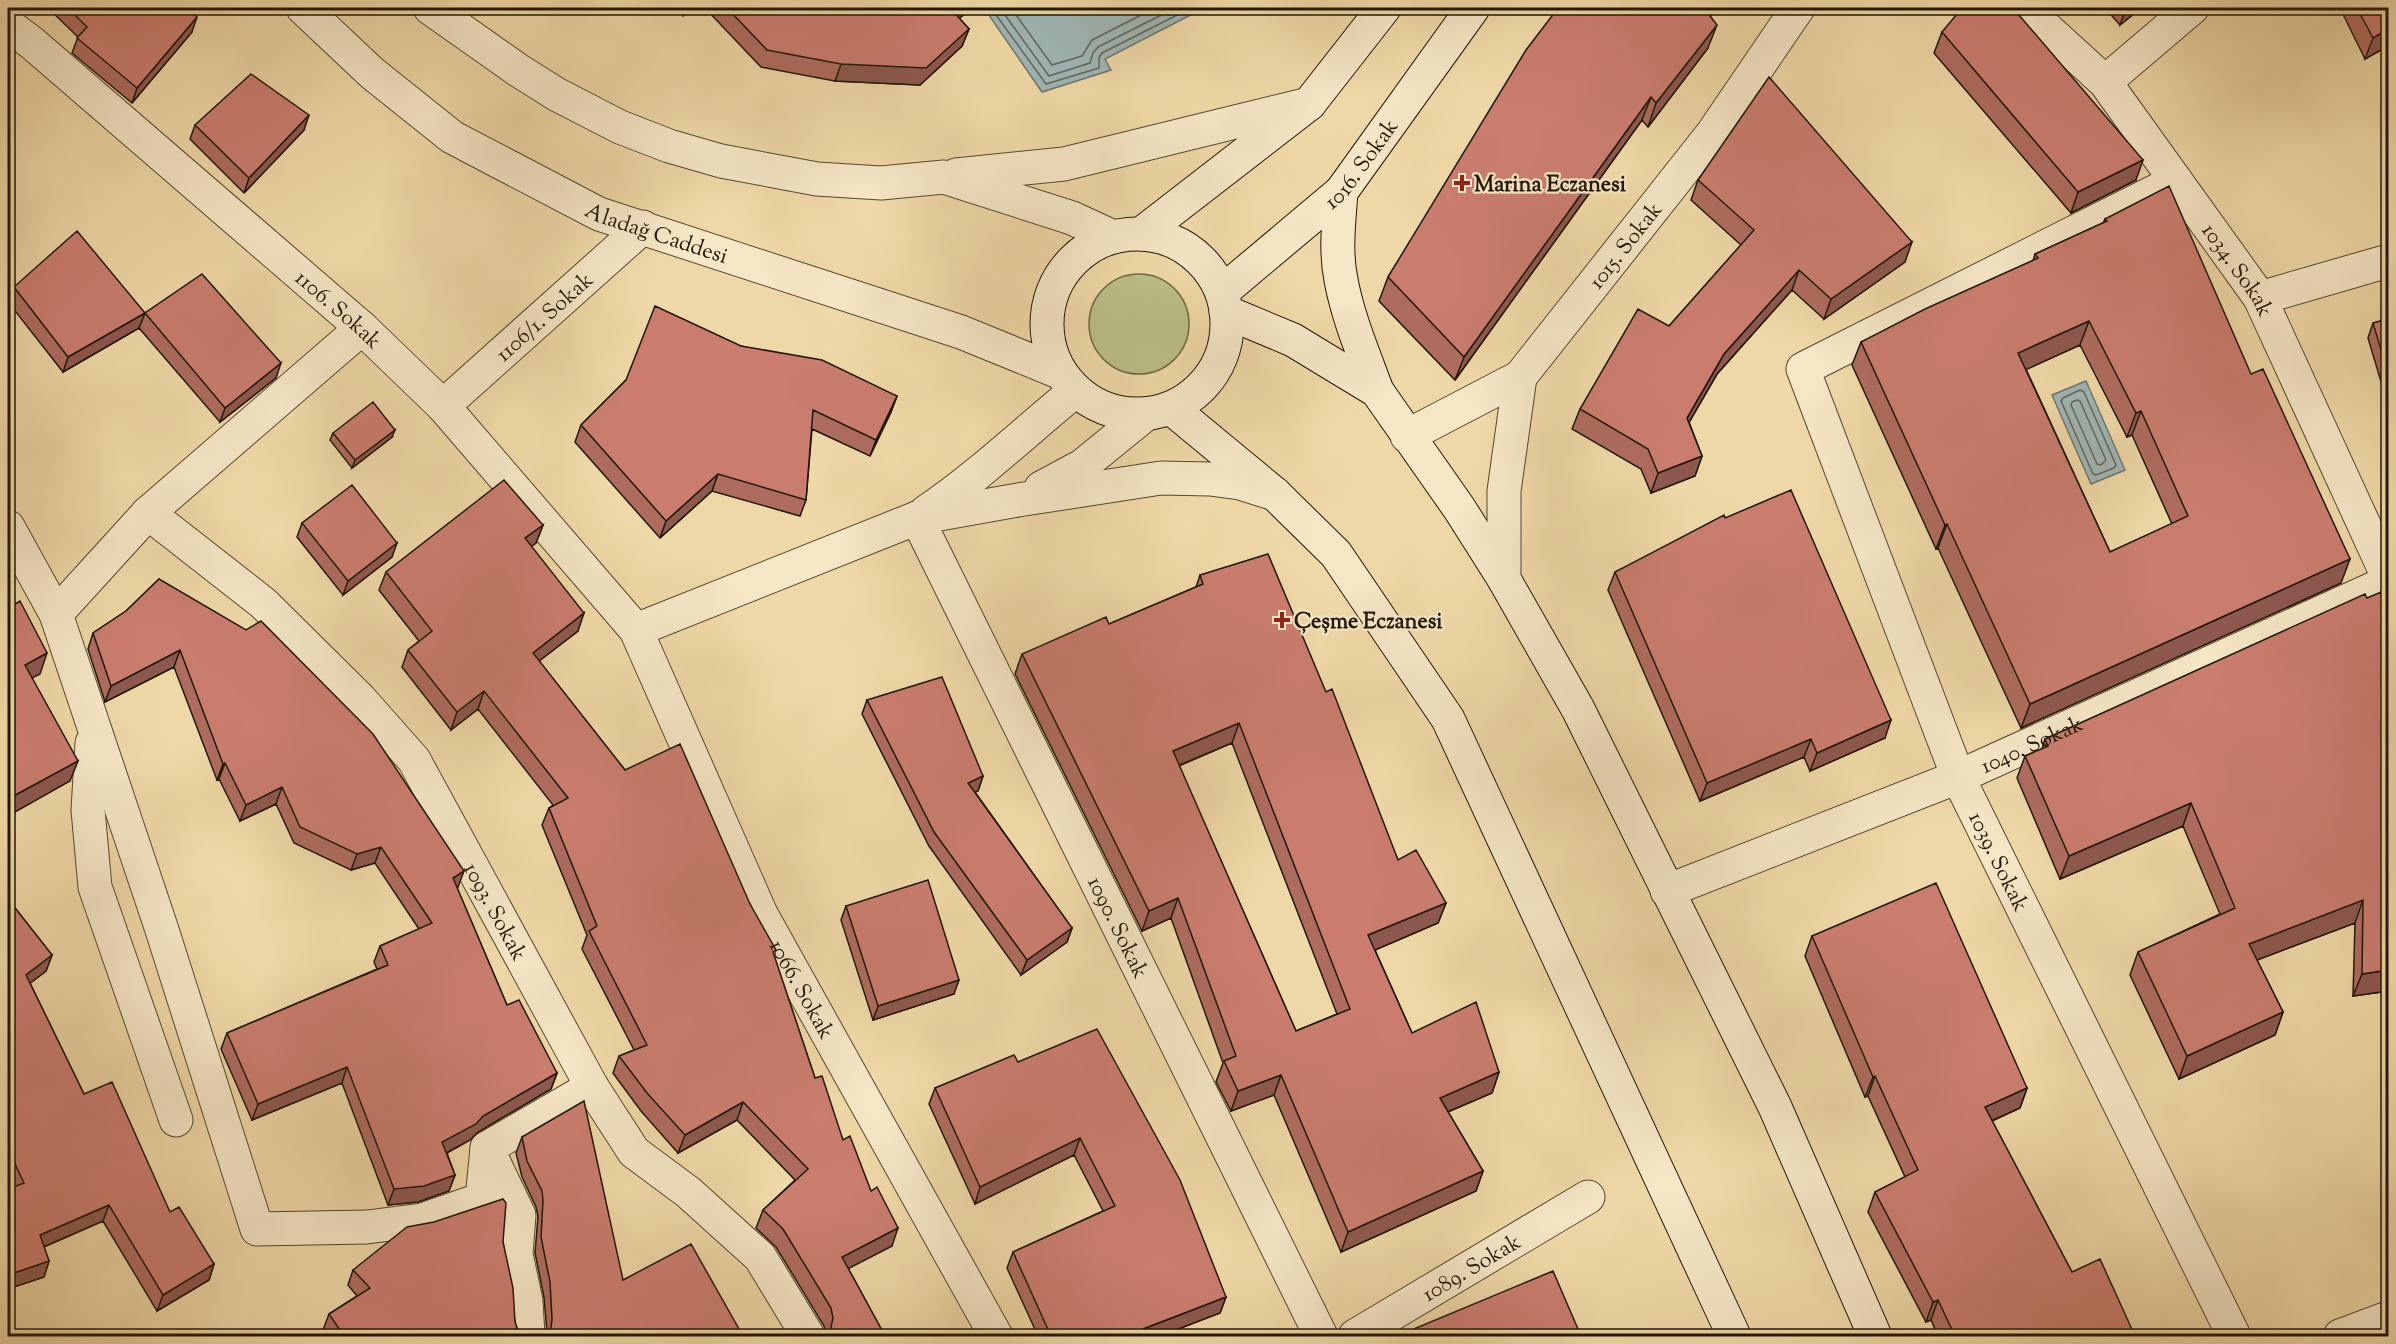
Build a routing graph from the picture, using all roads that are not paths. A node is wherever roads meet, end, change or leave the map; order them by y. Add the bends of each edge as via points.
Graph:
1 (303, 8) edge
2 (430, 8) edge
3 (1384, 8) edge
4 (1473, 8) edge
5 (1798, 8) edge
6 (2024, 8) edge
7 (2192, 8) edge
8 (8, 25) edge
9 (2105, 82) junction
10 (1309, 104) junction
11 (944, 177) junction
12 (2176, 181) junction
13 (1341, 192) junction
14 (643, 227) junction
15 (1127, 235) junction
16 (2388, 261) edge
17 (2260, 298) junction
18 (1224, 302) junction
19 (362, 328) junction
20 (1520, 377) junction
21 (1067, 381) junction
22 (1377, 391) junction
23 (443, 406) junction
24 (1158, 411) junction
25 (1407, 436) junction
26 (1275, 494) junction
27 (1018, 500) junction
28 (148, 513) junction
29 (918, 518) junction
30 (8, 527) edge
31 (2388, 577) edge
32 (1504, 579) junction
33 (2388, 582) edge
34 (56, 614) junction
35 (636, 630) junction
36 (93, 726) junction
37 (1958, 777) junction
38 (1667, 891) junction
39 (592, 1087) junction
40 (176, 1120) dead end
41 (487, 1148) junction
42 (1587, 1197) dead end
43 (2388, 1318) edge
44 (528, 1336) edge
45 (807, 1336) edge
46 (996, 1336) edge
47 (1321, 1336) edge
48 (1355, 1336) edge
49 (1734, 1336) edge
50 (1875, 1336) edge
51 (2234, 1336) edge
52 (2340, 1336) edge

1 - 14 street, Aladağ Caddesi via 372,74 452,137 599,214
2 - 11 street via 556,93 620,127 669,146 722,161 817,179 881,183
3 - 10 street
4 - 13 street, 1016. Sokak
5 - 20 street, 1015. Sokak via 1712,134
6 - 9 street, 1034. Sokak
7 - 9 street
8 - 19 street, 1106. Sokak
9 - 12 street, 1034. Sokak
10 - 11 street via 1064,164
10 - 15 street
11 - 15 street
12 - 17 street, 1034. Sokak
12 - 37 street, 1039. Sokak via 1803,369
13 - 18 street, 1016. Sokak
13 - 22 street via 1337,242 1341,280
14 - 21 street, Aladağ Caddesi via 961,332
14 - 23 street, 1106/1. Sokak
15 - 18 street via 1169,240 1194,254 1212,275
15 - 21 street via 1087,248 1067,267 1052,291 1046,318 1048,345
16 - 17 street
17 - 31 street, 1034. Sokak
18 - 22 street
18 - 24 street via 1227,332 1215,369 1196,392
19 - 23 street, 1106. Sokak
19 - 28 street
20 - 25 street, 1015. Sokak
20 - 32 street via 1504,491
21 - 24 street via 1104,408 1120,413
21 - 29 street via 959,489
22 - 25 street
23 - 35 street, 1106. Sokak
24 - 26 street
24 - 27 street via 1082,466
25 - 32 street via 1460,508
26 - 27 street via 1240,483 1161,478
26 - 49 street via 1336,554 1448,719
27 - 29 street
28 - 34 street
28 - 39 street, 1093. Sokak via 263,603 360,699 414,760
29 - 35 street
29 - 47 street, 1090. Sokak
30 - 34 street
32 - 38 street via 1578,709
33 - 37 street, 1040. Sokak
34 - 36 street
35 - 46 street, 1066. Sokak via 761,914
36 - 40 street via 88,810 95,887
36 - 41 street via 257,1229 367,1227 422,1220 482,1199
37 - 38 street, 1040. Sokak
37 - 51 street, 1039. Sokak
38 - 50 street via 1775,1107
39 - 41 street
39 - 45 street, 1093. Sokak via 634,1152 688,1192 760,1257
41 - 44 street via 519,1215 516,1254 526,1301
42 - 48 street, 1089. Sokak
43 - 52 street

